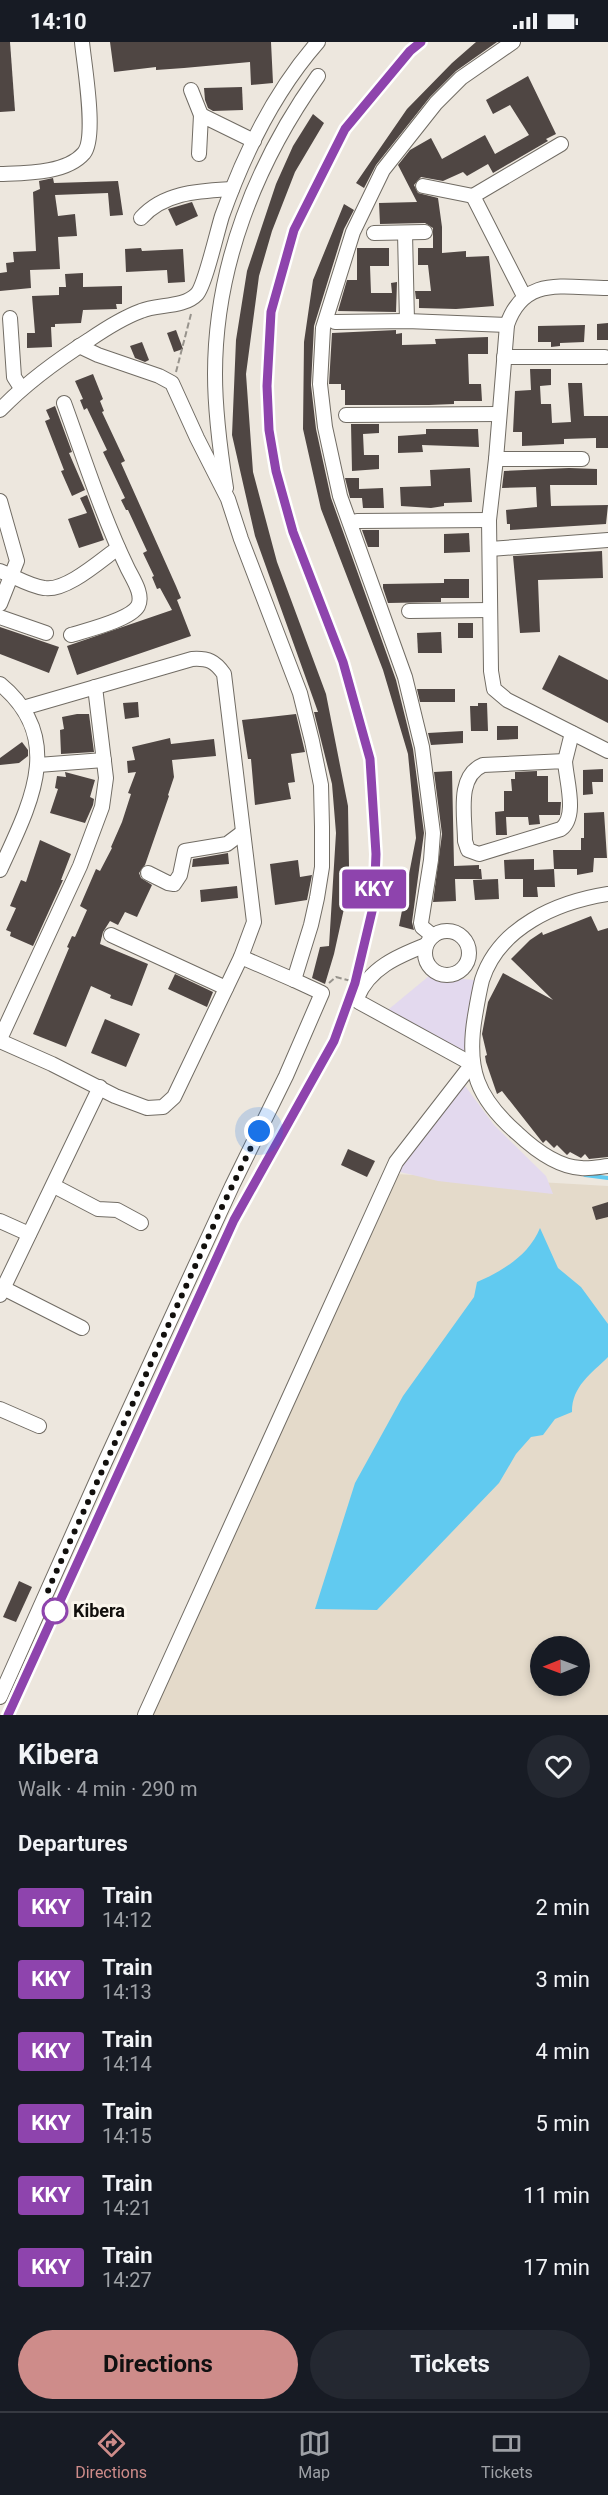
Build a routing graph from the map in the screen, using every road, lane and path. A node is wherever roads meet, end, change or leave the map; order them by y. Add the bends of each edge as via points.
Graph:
1 (82, 42) edge
2 (318, 42) edge
3 (513, 42) edge
4 (318, 76) dead end
5 (191, 90) dead end
6 (201, 115) junction
7 (254, 141) junction
8 (561, 144) dead end
9 (199, 154) dead end
10 (0, 174) edge
11 (423, 186) dead end
12 (232, 189) junction
13 (473, 196) junction
14 (141, 218) dead end
15 (425, 232) dead end
16 (374, 233) dead end
17 (405, 233) junction
18 (608, 288) edge
19 (196, 295) junction
20 (524, 296) junction
21 (10, 318) dead end
22 (407, 321) junction
23 (335, 322) dead end
24 (507, 325) junction
25 (79, 346) junction
26 (504, 357) junction
27 (605, 357) dead end
28 (172, 383) junction
29 (21, 388) junction
30 (64, 403) dead end
31 (0, 410) edge
32 (499, 414) junction
33 (346, 415) dead end
34 (496, 459) junction
35 (582, 459) dead end
36 (228, 499) junction
37 (0, 501) edge
38 (489, 520) junction
39 (357, 521) dead end
40 (608, 540) edge
41 (118, 548) junction
42 (490, 549) junction
43 (6, 573) edge
44 (0, 604) edge
45 (490, 610) junction
46 (410, 611) dead end
47 (0, 617) edge
48 (46, 633) dead end
49 (71, 635) dead end
50 (0, 684) edge
51 (95, 687) junction
52 (23, 708) junction
53 (573, 733) junction
54 (608, 751) edge
55 (104, 760) junction
56 (565, 761) junction
57 (38, 765) junction
58 (243, 831) junction
59 (0, 870) edge
60 (148, 873) dead end
61 (608, 894) edge
62 (111, 935) dead end
63 (429, 941) junction
64 (241, 957) junction
65 (468, 961) junction
66 (486, 971) junction
67 (294, 980) junction
68 (362, 985) junction
69 (226, 988) junction
70 (321, 991) junction
71 (1, 1042) edge
72 (472, 1064) junction
73 (100, 1087) junction
74 (608, 1166) edge
75 (54, 1186) junction
76 (0, 1221) edge
77 (141, 1223) dead end
78 (29, 1234) junction
79 (2, 1291) edge
80 (82, 1328) dead end
81 (0, 1409) edge
82 (39, 1426) dead end
83 (0, 1697) edge
84 (145, 1715) edge

1 - 10 street via 89,126 85,152 62,166
2 - 7 street via 277,95
3 - 63 street via 461,78 383,170 353,232 323,328 320,384 340,496 405,677 422,747 433,833 421,923
4 - 36 street via 260,173 243,215 224,286 215,373
5 - 6 street
6 - 7 street
6 - 9 street
7 - 12 street
8 - 13 street
11 - 13 street
12 - 14 street via 191,192 165,199
12 - 19 street
13 - 20 street
15 - 17 street
16 - 17 street
17 - 22 street
18 - 20 street via 540,289
19 - 25 street via 141,310
19 - 28 path
20 - 24 street
21 - 29 street via 14,377
22 - 23 street
22 - 24 street
24 - 26 street
25 - 28 street
25 - 29 street
26 - 27 street
26 - 32 street
28 - 36 street
29 - 31 street
30 - 41 street
32 - 33 street
32 - 34 street
34 - 35 street
34 - 38 street
36 - 67 street via 300,693 321,785 321,867 311,925
37 - 43 street via 17,561
38 - 39 street
38 - 42 street
40 - 42 street
41 - 43 street via 58,587 41,588
41 - 49 street via 139,592 137,608 125,617
42 - 45 street
43 - 44 street
45 - 46 street
45 - 53 street via 494,689 507,700
47 - 48 street
50 - 52 street
51 - 52 street
51 - 55 street
51 - 58 street via 192,659 212,660 224,674
52 - 57 street via 35,735
53 - 54 street
53 - 56 street
55 - 57 street
55 - 71 street via 102,807 80,866
56 - 56 street via 483,765 471,771 466,782 468,850 479,854 566,825 569,805
57 - 59 street via 29,805
58 - 60 street via 227,844 185,851 174,884
58 - 64 street via 254,911 251,934
61 - 66 street via 540,915 506,941
62 - 69 street
63 - 65 street via 443,931 455,932 469,950
63 - 65 street via 425,957 430,968 439,974 461,971
63 - 68 street via 380,967
64 - 67 street
64 - 69 street
65 - 66 street
66 - 72 street via 474,1020
67 - 70 street
68 - 70 path via 336,978
68 - 72 street via 359,1002
69 - 73 street via 169,1104 147,1108
70 - 83 street via 300,1047 227,1196
71 - 73 street
72 - 74 street via 486,1101 532,1147 579,1168
72 - 84 street via 396,1162
73 - 75 street
75 - 77 street via 98,1209 117,1210
75 - 78 street
76 - 78 street
78 - 79 street
79 - 80 street
81 - 82 street

